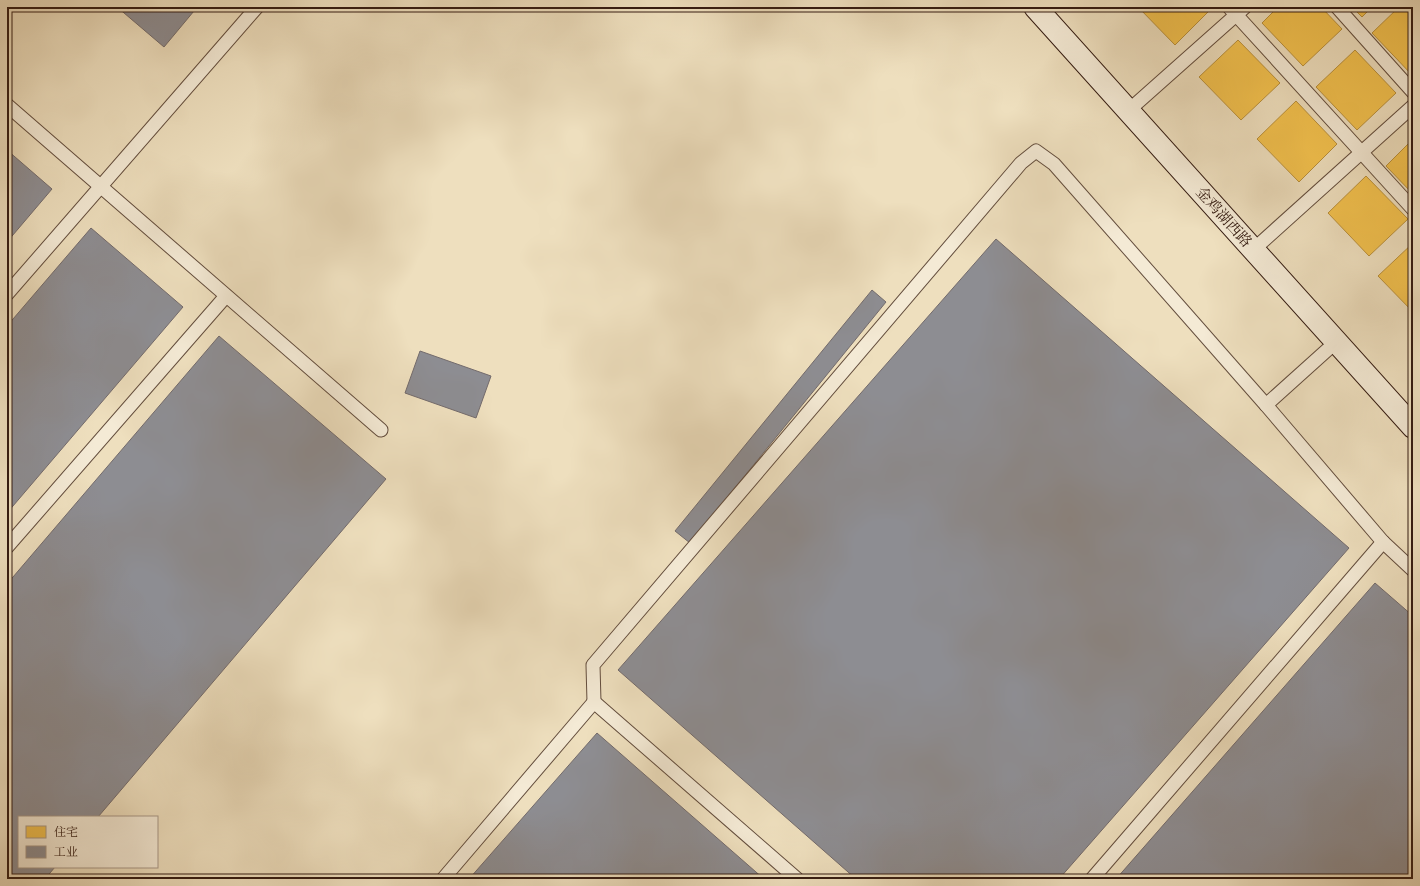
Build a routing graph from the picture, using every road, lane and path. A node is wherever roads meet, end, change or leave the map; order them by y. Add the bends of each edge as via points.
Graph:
1 (257, 7) edge
2 (1035, 7) edge
3 (1336, 7) edge
4 (1237, 10) edge
5 (1413, 92) edge
6 (7, 105) edge
7 (1413, 106) edge
8 (1128, 111) junction
9 (1361, 153) junction
10 (101, 186) junction
11 (1413, 210) edge
12 (1253, 250) junction
13 (7, 294) edge
14 (226, 296) junction
15 (1336, 342) junction
16 (1266, 405) junction
17 (1413, 428) edge
18 (381, 430) dead end
19 (1383, 542) junction
20 (7, 547) edge
21 (1413, 570) edge
22 (594, 702) junction
23 (443, 879) edge
24 (797, 879) edge
25 (1092, 879) edge

1 - 10 lane
2 - 8 street, 金鸡湖西路
3 - 5 lane
4 - 8 lane
4 - 9 lane
6 - 10 lane
7 - 9 lane
8 - 12 street, 金鸡湖西路
9 - 11 lane
9 - 12 lane
10 - 13 lane
10 - 14 lane
12 - 15 street, 金鸡湖西路
14 - 18 lane
14 - 20 lane
15 - 16 lane
15 - 17 street, 金鸡湖西路
16 - 19 lane
16 - 22 lane via 1054,164 1036,151 1021,164 593,665
19 - 21 lane
19 - 25 lane
22 - 23 lane
22 - 24 lane

